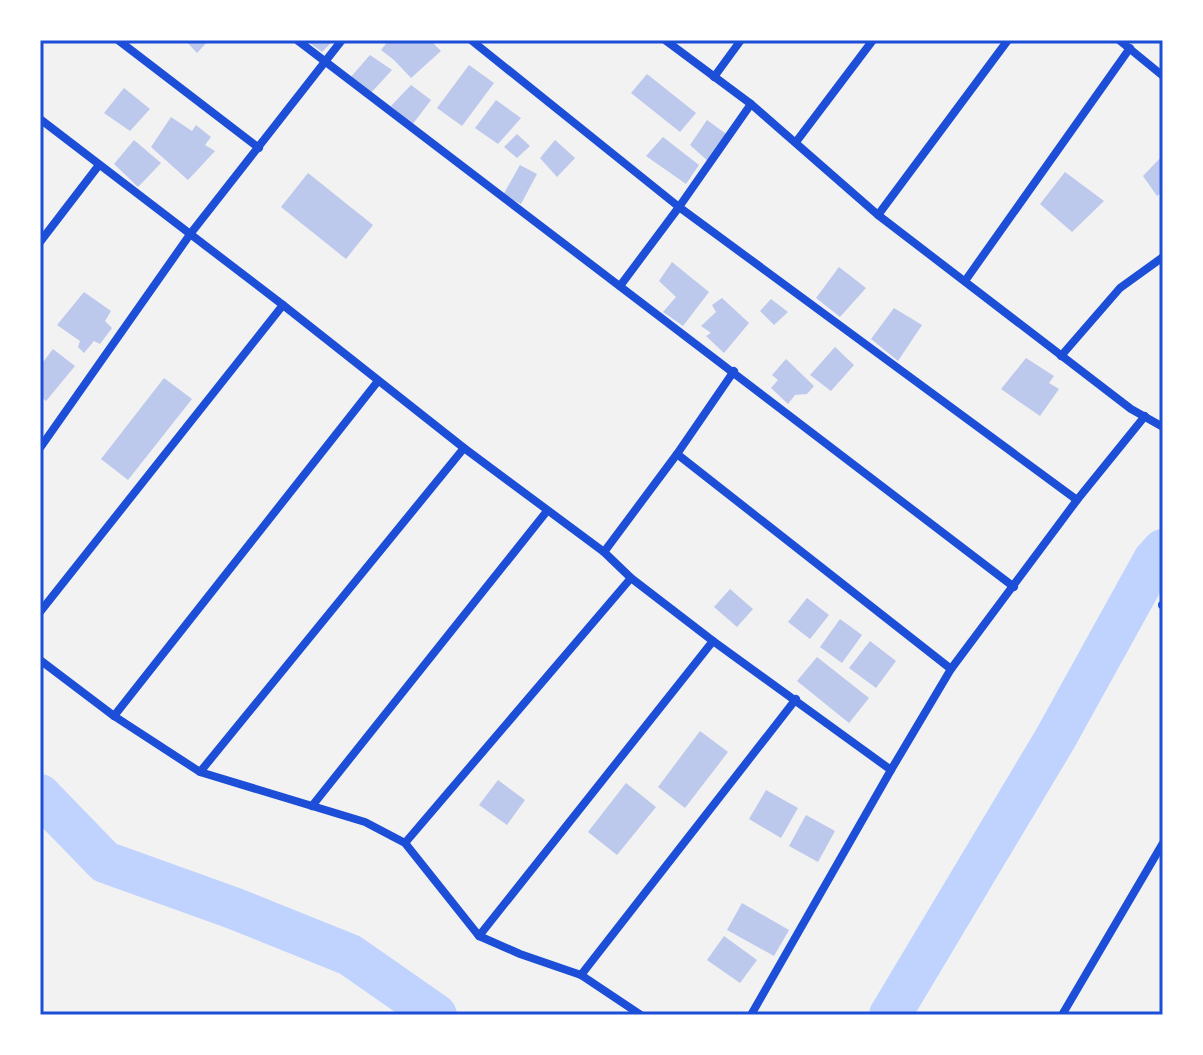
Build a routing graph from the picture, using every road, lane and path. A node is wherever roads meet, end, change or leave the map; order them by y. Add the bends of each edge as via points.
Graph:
1 (118, 40) edge
2 (297, 40) edge
3 (342, 40) edge
4 (471, 40) edge
5 (665, 40) edge
6 (741, 40) edge
7 (873, 40) edge
8 (1008, 40) edge
9 (1119, 40) edge
10 (1130, 48) junction
11 (326, 62) junction
12 (1163, 76) edge
13 (714, 77) junction
14 (751, 104) junction
15 (40, 119) edge
16 (796, 142) junction
17 (259, 148) junction
18 (99, 165) junction
19 (679, 207) junction
20 (878, 215) junction
21 (191, 233) junction
22 (40, 242) edge
23 (1163, 257) edge
24 (965, 281) junction
25 (620, 286) junction
26 (283, 305) junction
27 (1061, 356) junction
28 (734, 371) junction
29 (378, 381) junction
30 (1145, 416) junction
31 (1163, 427) edge
32 (40, 448) edge
33 (464, 448) junction
34 (677, 454) junction
35 (1077, 500) junction
36 (547, 511) junction
37 (604, 552) junction
38 (631, 578) junction
39 (1014, 587) junction
40 (40, 612) edge
41 (713, 641) junction
42 (40, 660) edge
43 (951, 669) junction
44 (796, 699) junction
45 (114, 716) junction
46 (891, 770) junction
47 (200, 772) junction
48 (312, 806) junction
49 (405, 843) junction
50 (1163, 843) edge
51 (479, 936) junction
52 (581, 975) junction
53 (641, 1015) edge
54 (751, 1015) edge
55 (1062, 1015) edge

1 - 17 street
2 - 11 street
3 - 11 street
4 - 19 street
5 - 13 street
6 - 13 street
7 - 16 street
8 - 20 street
9 - 10 street
10 - 12 street
10 - 24 street
11 - 17 street
11 - 25 street
13 - 14 street
14 - 16 street
14 - 19 street
15 - 18 street
16 - 20 street
17 - 21 street
18 - 21 street
18 - 22 street
19 - 25 street
19 - 35 street
20 - 24 street
21 - 26 street
21 - 32 street
23 - 27 street via 1120,288
24 - 27 street
25 - 28 street
26 - 29 street
26 - 40 street
27 - 30 street
28 - 34 street
28 - 39 street
29 - 33 street
29 - 45 street
30 - 31 street
30 - 35 street
33 - 36 street
33 - 47 street
34 - 37 street
34 - 43 street
35 - 39 street
36 - 37 street
36 - 48 street
37 - 38 street
38 - 41 street
38 - 49 street
39 - 43 street
41 - 44 street
41 - 51 street
42 - 45 street
43 - 46 street
44 - 46 street
44 - 52 street
45 - 47 street
46 - 54 street
47 - 48 street
48 - 49 street via 365,822
49 - 51 street
50 - 55 street
51 - 52 street
52 - 53 street

